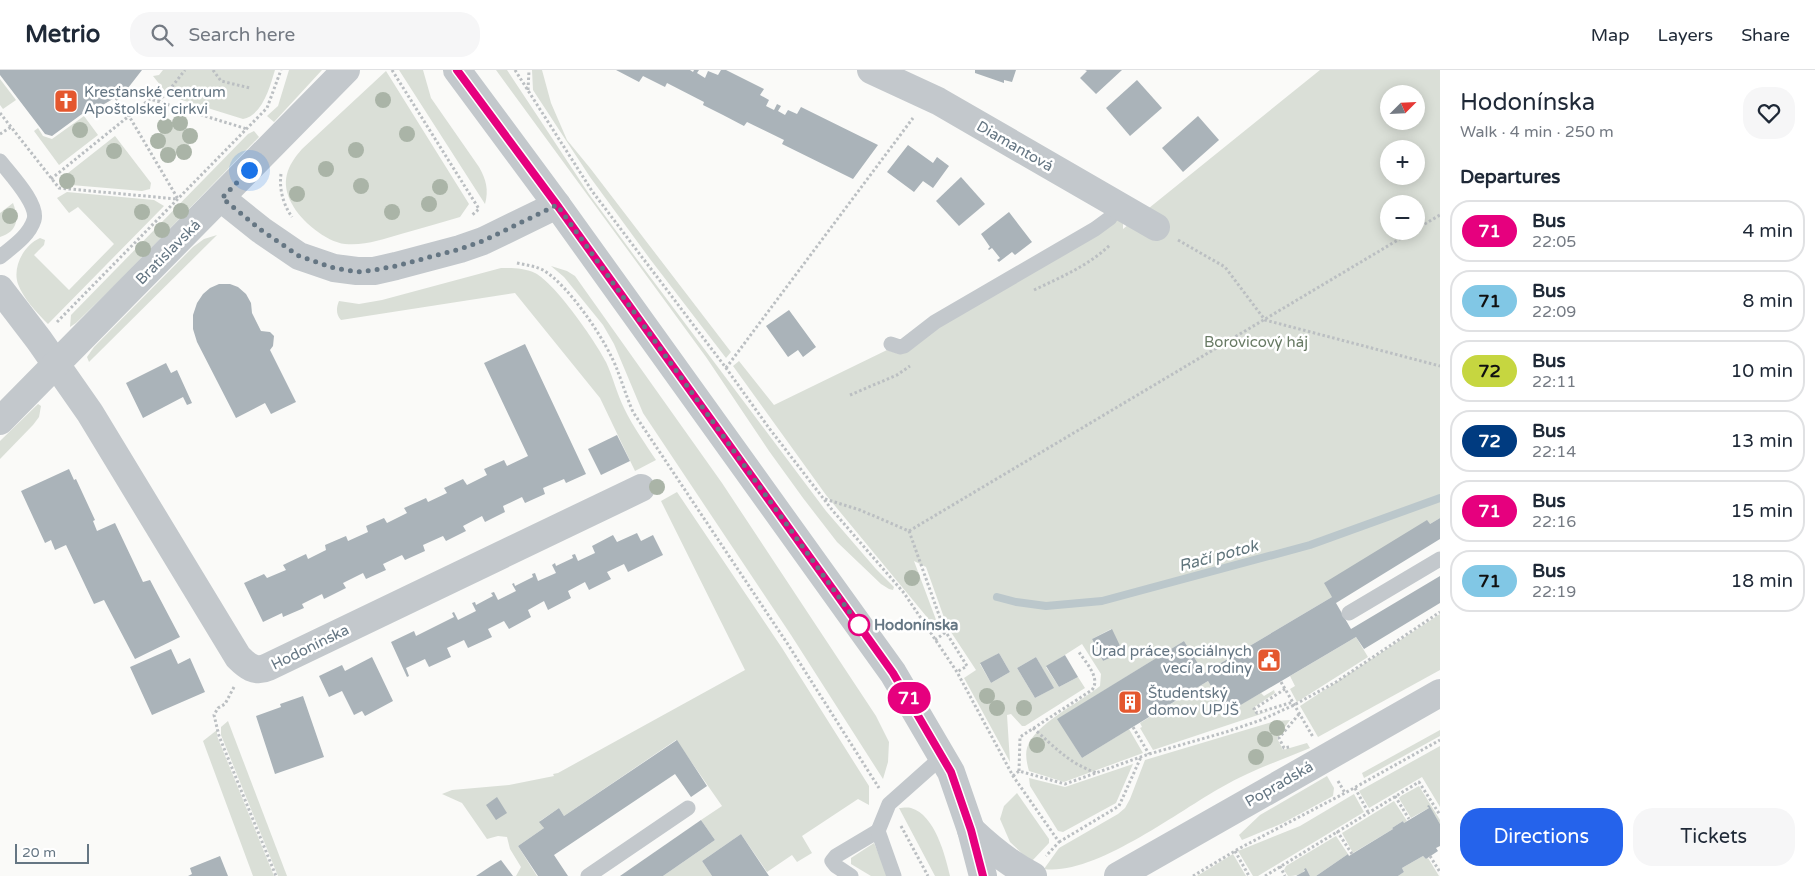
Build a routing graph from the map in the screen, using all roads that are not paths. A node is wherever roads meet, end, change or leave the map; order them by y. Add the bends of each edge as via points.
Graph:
1 (457, 70) edge
2 (871, 70) edge
3 (340, 76) edge
4 (0, 161) edge
5 (222, 198) junction
6 (1117, 204) junction
7 (557, 205) junction
8 (1156, 227) road end
9 (0, 257) edge
10 (0, 289) edge
11 (891, 344) dead end
12 (56, 363) junction
13 (0, 421) edge
14 (642, 488) dead end
15 (1440, 559) edge
16 (1349, 613) dead end
17 (1440, 693) edge
18 (942, 756) junction
19 (688, 808) dead end
20 (878, 830) junction
21 (971, 830) junction
22 (1038, 868) edge
23 (588, 876) edge
24 (851, 876) edge
25 (894, 876) edge
26 (983, 876) edge
27 (1118, 876) edge

1 - 7 street
2 - 6 street, Diamantová via 928,97
3 - 5 street, Bratislavská
4 - 9 lane via 35,212 25,234
5 - 7 street via 299,256 357,272 396,266 460,249
5 - 12 street, Bratislavská
6 - 8 street, Diamantová
6 - 11 lane via 1103,224 935,322 904,346
7 - 18 street via 893,673
10 - 12 street, Hodonínska
12 - 13 street, Bratislavská
12 - 14 street, Hodonínska via 234,649 248,667 255,670 268,668
15 - 16 lane
17 - 27 street, Popradská
18 - 20 lane via 889,804
18 - 21 street via 951,772
19 - 23 lane
20 - 24 lane via 832,860
20 - 25 lane
21 - 22 street via 1017,868
21 - 26 street

